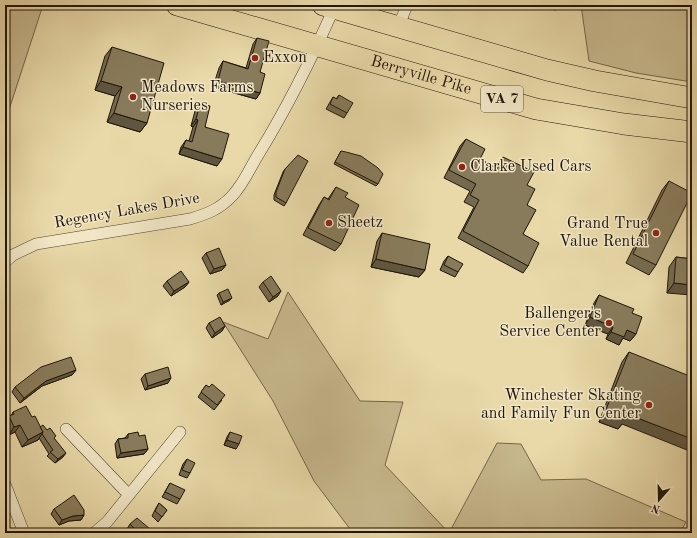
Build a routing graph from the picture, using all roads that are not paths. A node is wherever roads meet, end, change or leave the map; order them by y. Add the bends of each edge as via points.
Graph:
1 (177, 5) edge
2 (407, 5) edge
3 (328, 7) edge
4 (398, 28) junction
5 (317, 46) junction
6 (692, 98) edge
7 (692, 132) edge
8 (5, 262) edge
9 (66, 429) dead end
10 (180, 432) dead end
11 (5, 484) edge
12 (129, 495) junction
13 (24, 533) edge
14 (94, 533) edge

1 - 5 highway, Berryville Pike / VA 7
2 - 4 street
3 - 4 highway, VA 7
3 - 5 street, Regency Lakes Drive
4 - 6 highway, VA 7 via 588,80
5 - 7 highway, Berryville Pike / VA 7 via 536,109 624,124
5 - 8 street, Regency Lakes Drive via 242,182 233,196 218,208 190,218 36,244 13,255
9 - 12 street
10 - 12 street
11 - 13 street
12 - 14 street via 107,522

